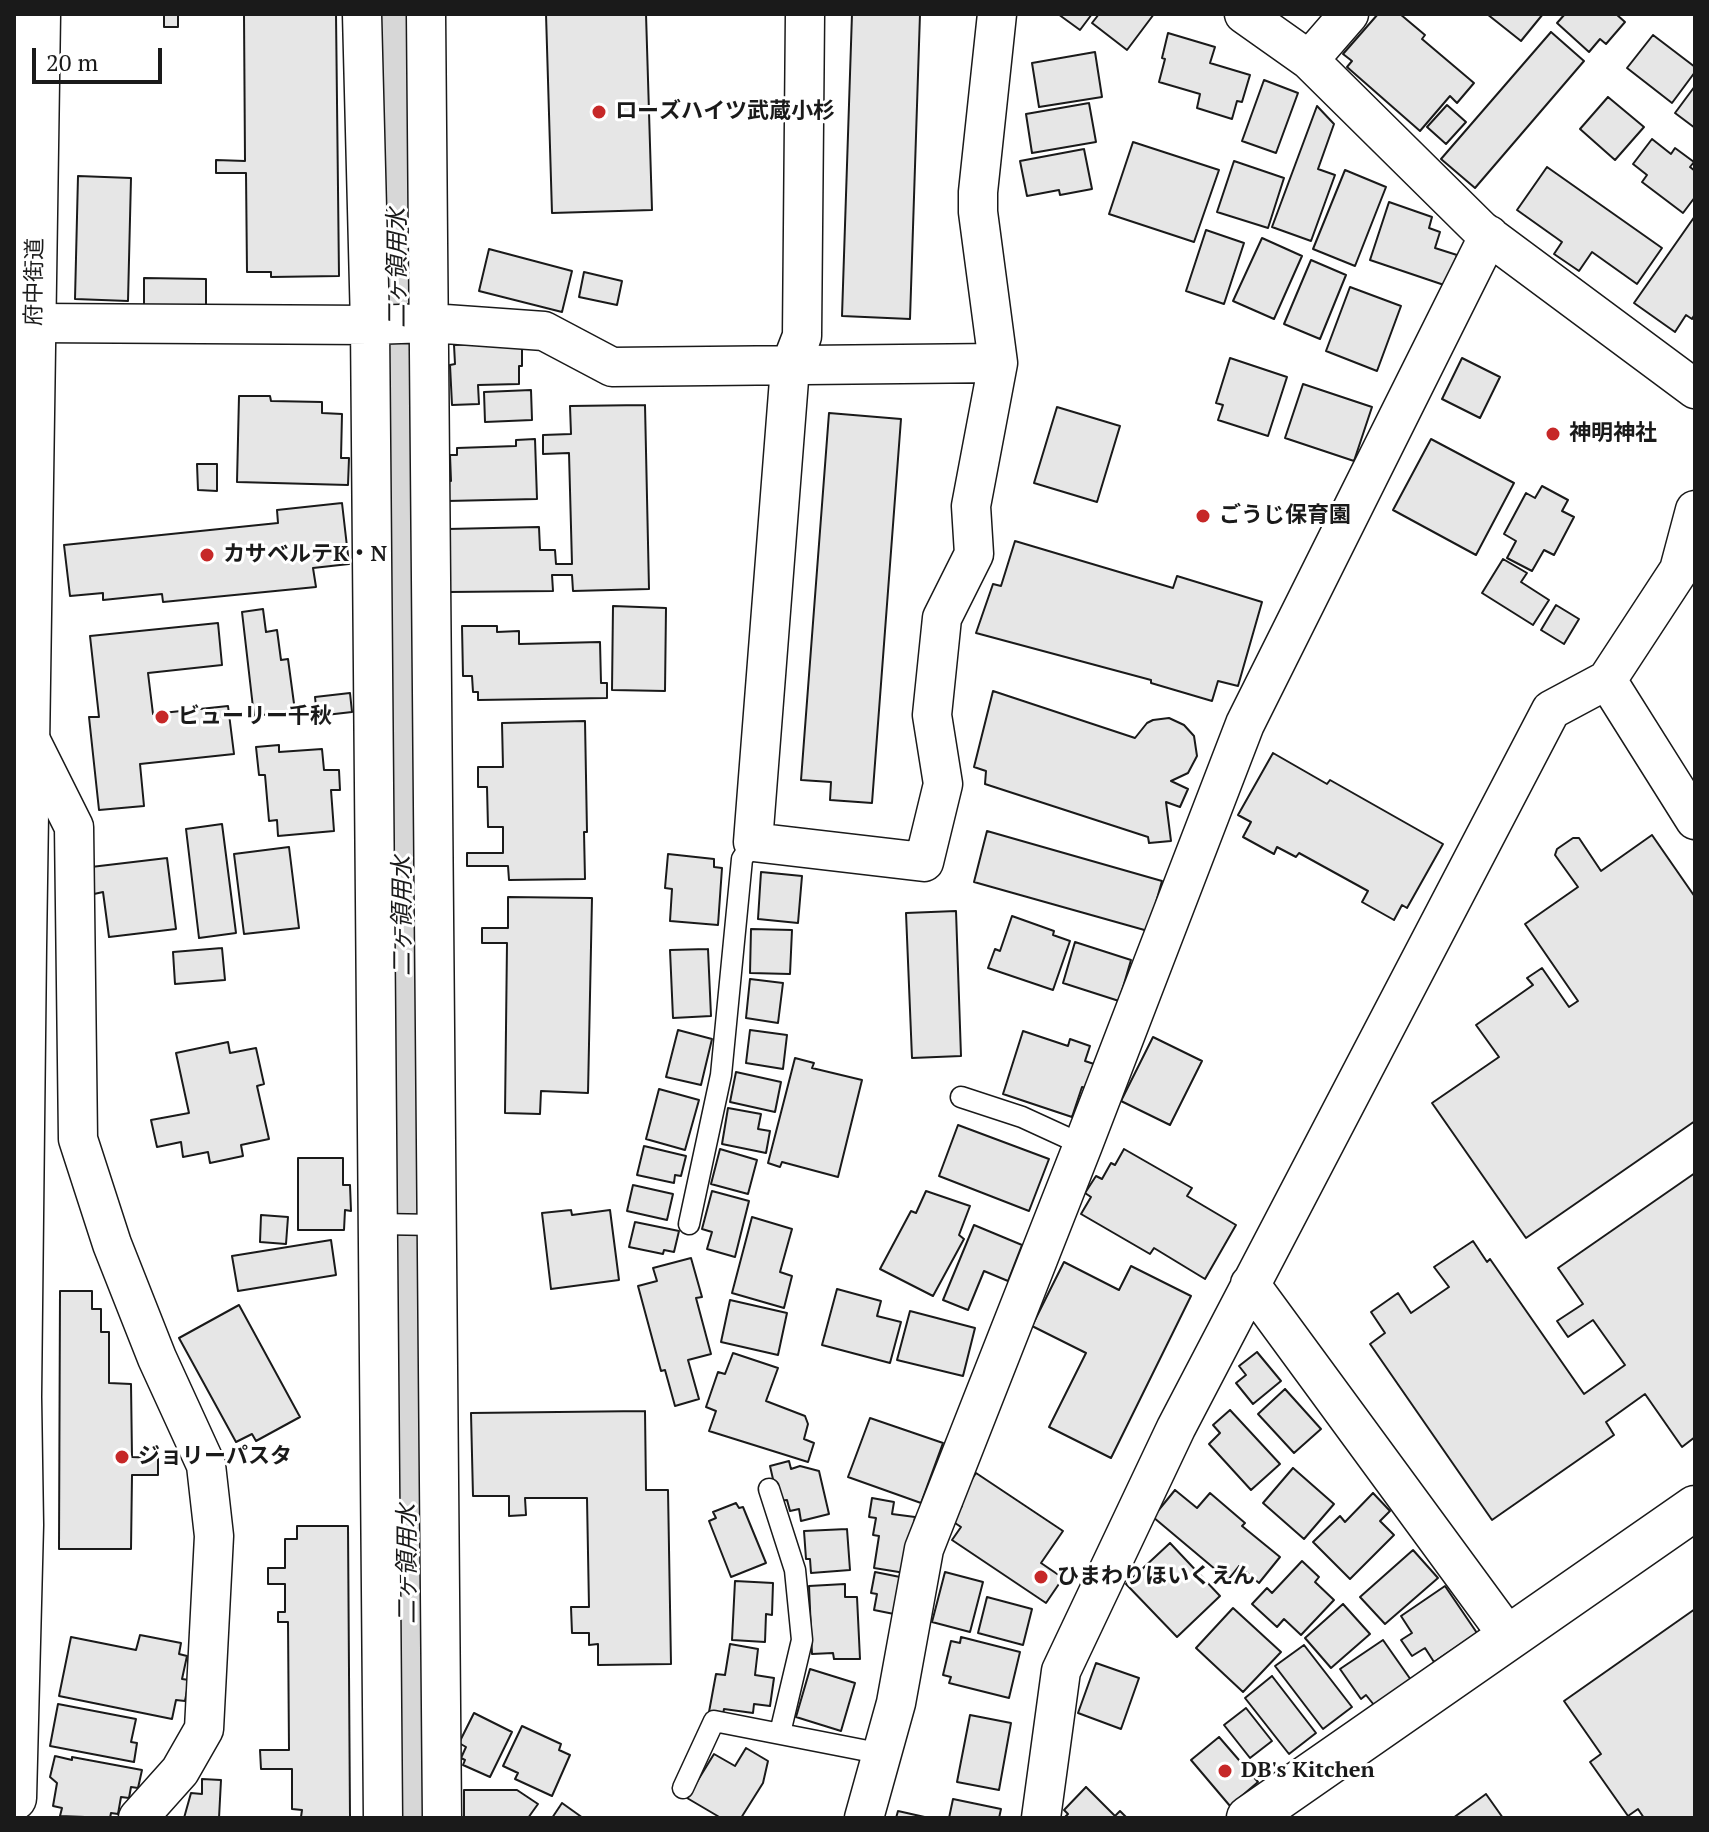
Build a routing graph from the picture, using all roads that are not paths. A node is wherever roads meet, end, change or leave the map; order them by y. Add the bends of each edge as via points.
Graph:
1 (38, 14) edge
2 (362, 14) edge
3 (426, 14) edge
4 (805, 14) edge
5 (997, 14) edge
6 (1244, 14) edge
7 (1349, 14) edge
8 (1309, 60) junction
9 (1489, 235) junction
10 (34, 323) junction
11 (400, 324) junction
12 (998, 363) junction
13 (790, 367) junction
14 (1695, 389) edge
15 (24, 396) edge
16 (1695, 510) edge
17 (1607, 680) junction
18 (21, 724) edge
19 (1695, 820) edge
20 (753, 842) junction
21 (961, 1097) dead end
22 (1083, 1145) junction
23 (377, 1224) junction
24 (689, 1224) dead end
25 (437, 1225) junction
26 (1250, 1284) junction
27 (17, 1398) edge
28 (769, 1489) dead end
29 (1695, 1508) edge
30 (1509, 1637) junction
31 (780, 1733) junction
32 (883, 1754) junction
33 (683, 1788) dead end
34 (14, 1798) edge
35 (138, 1818) edge
36 (383, 1818) edge
37 (442, 1818) edge
38 (864, 1818) edge
39 (1041, 1818) edge
40 (1249, 1818) edge

1 - 10 main road, 府中街道
2 - 11 street
3 - 11 street
4 - 13 street via 802,336
5 - 12 street via 978,202
6 - 8 street
7 - 8 street
8 - 9 street
9 - 14 street
9 - 22 street via 1245,724
10 - 11 street
10 - 15 main road, 府中街道
11 - 13 street via 544,331 612,367
11 - 23 street
11 - 25 street
12 - 13 street
12 - 20 street via 971,506 974,554 942,618 932,715 943,784 924,862
13 - 20 street
15 - 18 main road, 府中街道
16 - 17 street via 1679,570
17 - 19 street
17 - 26 street via 1551,710
18 - 27 main road, 府中街道 via 24,947
18 - 35 street via 74,827 78,1139 123,1273 206,1465 214,1536 204,1729 180,1771
20 - 24 lane via 742,859 721,1075
21 - 22 lane
22 - 32 street via 924,1549
23 - 25 lane
23 - 36 street
25 - 37 street
26 - 30 street
26 - 39 street via 1061,1671
27 - 34 main road, 府中街道 via 21,1525
28 - 31 lane via 795,1570 802,1640
29 - 30 main road
30 - 40 main road
31 - 32 lane
31 - 33 lane via 714,1721
32 - 38 street

